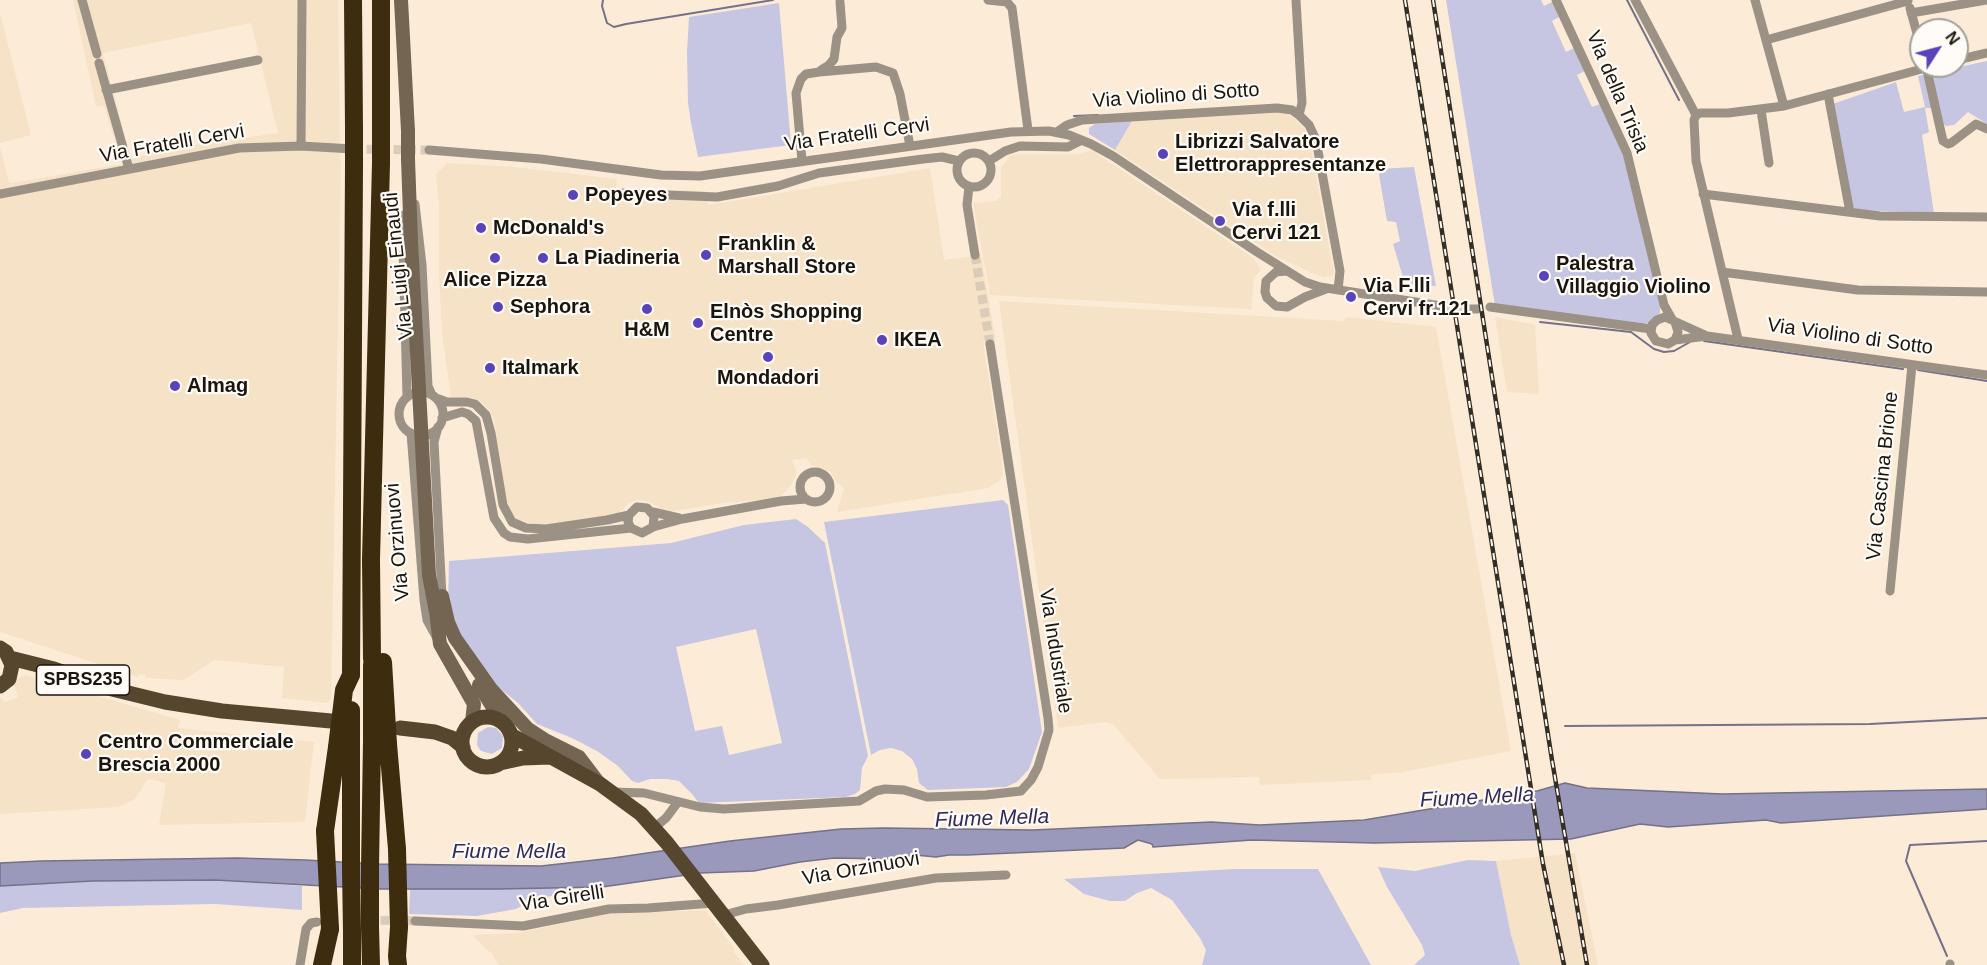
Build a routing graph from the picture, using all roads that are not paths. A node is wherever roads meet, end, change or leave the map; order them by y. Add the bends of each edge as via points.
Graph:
1 (82, 0) edge
2 (302, 0) edge
3 (353, 0) edge
4 (381, 0) edge
5 (401, 0) edge
6 (411, 0) edge
7 (988, 0) edge
8 (1296, 0) edge
9 (1556, 0) edge
10 (1635, 0) edge
11 (1755, 0) edge
12 (1986, 0) edge
13 (1908, 1) edge
14 (840, 2) dead end
15 (1911, 13) junction
16 (1912, 18) edge
17 (1766, 40) junction
18 (1987, 52) edge
19 (1969, 57) edge
20 (258, 60) dead end
21 (1909, 71) edge
22 (819, 72) junction
23 (1930, 78) edge
24 (106, 90) junction
25 (1828, 94) junction
26 (407, 95) junction
27 (1784, 106) junction
28 (1761, 110) junction
29 (1299, 115) junction
30 (1696, 116) junction
31 (1987, 129) edge
32 (1028, 130) junction
33 (1057, 132) junction
34 (1082, 140) junction
35 (301, 146) junction
36 (910, 146) junction
37 (429, 150) tunnel mouth
38 (353, 158) junction
39 (802, 161) junction
40 (959, 161) junction
41 (989, 161) junction
42 (1769, 163) dead end
43 (129, 169) junction
44 (409, 174) junction
45 (969, 186) junction
46 (618, 193) dead end
47 (0, 194) edge
48 (1703, 194) junction
49 (1848, 212) junction
50 (1987, 217) edge
51 (1257, 252) junction
52 (975, 255) tunnel mouth
53 (1289, 271) junction
54 (1722, 272) junction
55 (1272, 274) junction
56 (1298, 278) junction
57 (1333, 289) junction
58 (1987, 292) edge
59 (1297, 301) junction
60 (1664, 305) junction
61 (1441, 306) tunnel mouth
62 (1490, 307) dead end
63 (1467, 309) tunnel mouth
64 (1477, 309) dead end
65 (1660, 318) junction
66 (1673, 321) junction
67 (1651, 329) junction
68 (1707, 336) junction
69 (1738, 339) junction
70 (1675, 340) junction
71 (990, 344) tunnel mouth
72 (1912, 365) junction
73 (1987, 375) edge
74 (407, 396) junction
75 (434, 397) junction
76 (442, 418) junction
77 (438, 428) junction
78 (411, 433) junction
79 (800, 484) junction
80 (806, 499) junction
81 (781, 501) junction
82 (653, 512) junction
83 (629, 514) junction
84 (682, 519) junction
85 (653, 527) junction
86 (631, 528) junction
87 (1890, 591) dead end
88 (442, 596) junction
89 (436, 611) junction
90 (443, 629) junction
91 (440, 644) junction
92 (5, 653) edge
93 (31, 665) junction
94 (11, 675) junction
95 (0, 686) edge
96 (331, 721) dead end
97 (470, 724) junction
98 (400, 728) dead end
99 (506, 728) junction
100 (435, 732) junction
101 (380, 742) junction
102 (344, 747) junction
103 (463, 747) junction
104 (550, 757) junction
105 (500, 763) junction
106 (606, 788) junction
107 (678, 802) junction
108 (654, 828) junction
109 (1006, 875) dead end
110 (714, 903) junction
111 (724, 915) junction
112 (323, 925) junction
113 (404, 930) junction
114 (300, 965) edge
115 (322, 965) edge
116 (331, 965) edge
117 (352, 965) edge
118 (371, 965) edge
119 (398, 965) edge
120 (406, 965) edge
121 (762, 965) edge

1 - 24 street
2 - 35 street
3 - 38 highway, bridge
4 - 101 highway, bridge via 371,559
5 - 26 street
6 - 26 street
7 - 32 street via 1007,2 1012,8
8 - 29 street via 1302,103
9 - 60 street, Via della Trisia via 1627,153
10 - 30 street
11 - 17 street
12 - 15 street
13 - 15 street
13 - 17 street
14 - 22 street via 842,28 834,59
15 - 16 street
17 - 27 street
18 - 19 street
20 - 24 street
21 - 25 street
22 - 36 street via 876,67 893,73
22 - 39 street via 806,75 796,89
23 - 31 street via 1943,141 1951,143 1976,124
24 - 43 street
25 - 27 street
25 - 49 street
26 - 44 street, bridge
27 - 28 street
28 - 30 street
28 - 42 street
29 - 33 street, Via Violino di Sotto via 1277,108 1082,120
29 - 57 street via 1316,140 1340,272
30 - 48 street via 1696,161
32 - 33 street, Via Fratelli Cervi
32 - 36 street, Via Fratelli Cervi
33 - 34 street, Via Fratelli Cervi
34 - 41 street via 1068,147 1020,146
34 - 51 street, Via Fratelli Cervi via 1113,156
35 - 38 street, Via Fratelli Cervi
35 - 43 street, Via Fratelli Cervi via 238,148
36 - 39 street, Via Fratelli Cervi
37 - 39 street, Via Fratelli Cervi via 541,159 661,175 700,176
38 - 102 highway, bridge via 351,675
40 - 41 street via 974,152
40 - 45 street via 958,176
40 - 46 street via 923,159 819,173 778,186 717,197
41 - 45 street via 988,180 980,186
43 - 47 street, Via Fratelli Cervi
44 - 74 street, Via Luigi Einaudi via 403,246
44 - 75 street, Via Luigi Einaudi via 419,235 429,386
44 - 89 street, bridge via 429,575
45 - 52 street via 967,206
48 - 49 street
48 - 54 street
49 - 50 street
51 - 53 street, Via Fratelli Cervi
51 - 55 street, Via Fratelli Cervi
53 - 55 street
53 - 56 street, Via Fratelli Cervi
54 - 58 street via 1858,290
54 - 69 street
55 - 59 street via 1265,286 1271,303 1287,307
56 - 57 street, Via Fratelli Cervi
56 - 59 street via 1302,290
57 - 59 street
57 - 61 street
60 - 65 street
60 - 66 street, Via della Trisia
62 - 67 street, Via Violino di Sotto
63 - 64 street
65 - 66 street, Via Violino di Sotto
65 - 67 street
66 - 68 street, Via Violino di Sotto
66 - 70 street via 1678,332
67 - 70 street, Via Violino di Sotto via 1659,343
68 - 69 street, Via Violino di Sotto
68 - 70 street, Via Violino di Sotto
69 - 72 street, Via Violino di Sotto
71 - 107 street, Via Industriale via 1048,718 1049,730 1031,780 1021,791 986,795 927,797 885,789 859,801 724,809
72 - 73 street, Via Violino di Sotto
72 - 87 street, Via Cascina Brione
74 - 75 street via 420,392
74 - 78 street, Via Luigi Einaudi via 399,415
75 - 76 street, Via Luigi Einaudi via 442,408
75 - 83 street via 475,404 486,415 503,505 512,522 526,528 546,529
76 - 77 street
76 - 86 street via 462,412 476,421 494,518 510,537 528,540
77 - 78 street via 425,435
77 - 88 street via 434,442
78 - 91 street, Via Orzinuovi via 424,600 428,620
79 - 80 street
79 - 80 street via 812,472 822,473 829,480 830,489 824,500
79 - 81 street
80 - 81 street
81 - 84 street
82 - 83 street via 640,506
82 - 84 street
82 - 85 street
83 - 86 street
84 - 85 street
85 - 86 street via 642,533
88 - 90 street
88 - 106 street via 455,638 491,689 528,729 579,757
89 - 90 street
89 - 91 street, Via Orzinuovi
90 - 99 street
91 - 97 street, Via Orzinuovi via 470,696 474,711
92 - 93 main road, SPBS235
92 - 94 main road, SPBS235 via 12,665
93 - 94 main road, SPBS235
93 - 96 main road, SPBS235 via 165,702
94 - 95 main road, SPBS235
97 - 99 main road via 489,717
97 - 100 main road
97 - 103 main road
98 - 100 main road
99 - 104 main road
99 - 105 main road via 511,748
100 - 103 main road
101 - 113 highway, bridge via 398,849
101 - 118 highway, bridge via 370,841
102 - 112 highway, bridge via 325,831
102 - 117 highway, bridge via 351,831
103 - 105 main road via 474,763
104 - 105 main road
104 - 106 main road
106 - 107 street, Via Industriale
106 - 108 main road
107 - 108 street
108 - 110 main road
109 - 111 street, Via Orzinuovi via 936,878
110 - 111 main road
110 - 113 street, Via Girelli via 609,909 524,926
111 - 121 main road
112 - 114 street via 311,923 306,929
112 - 115 highway
112 - 116 highway
113 - 119 highway
113 - 120 highway

